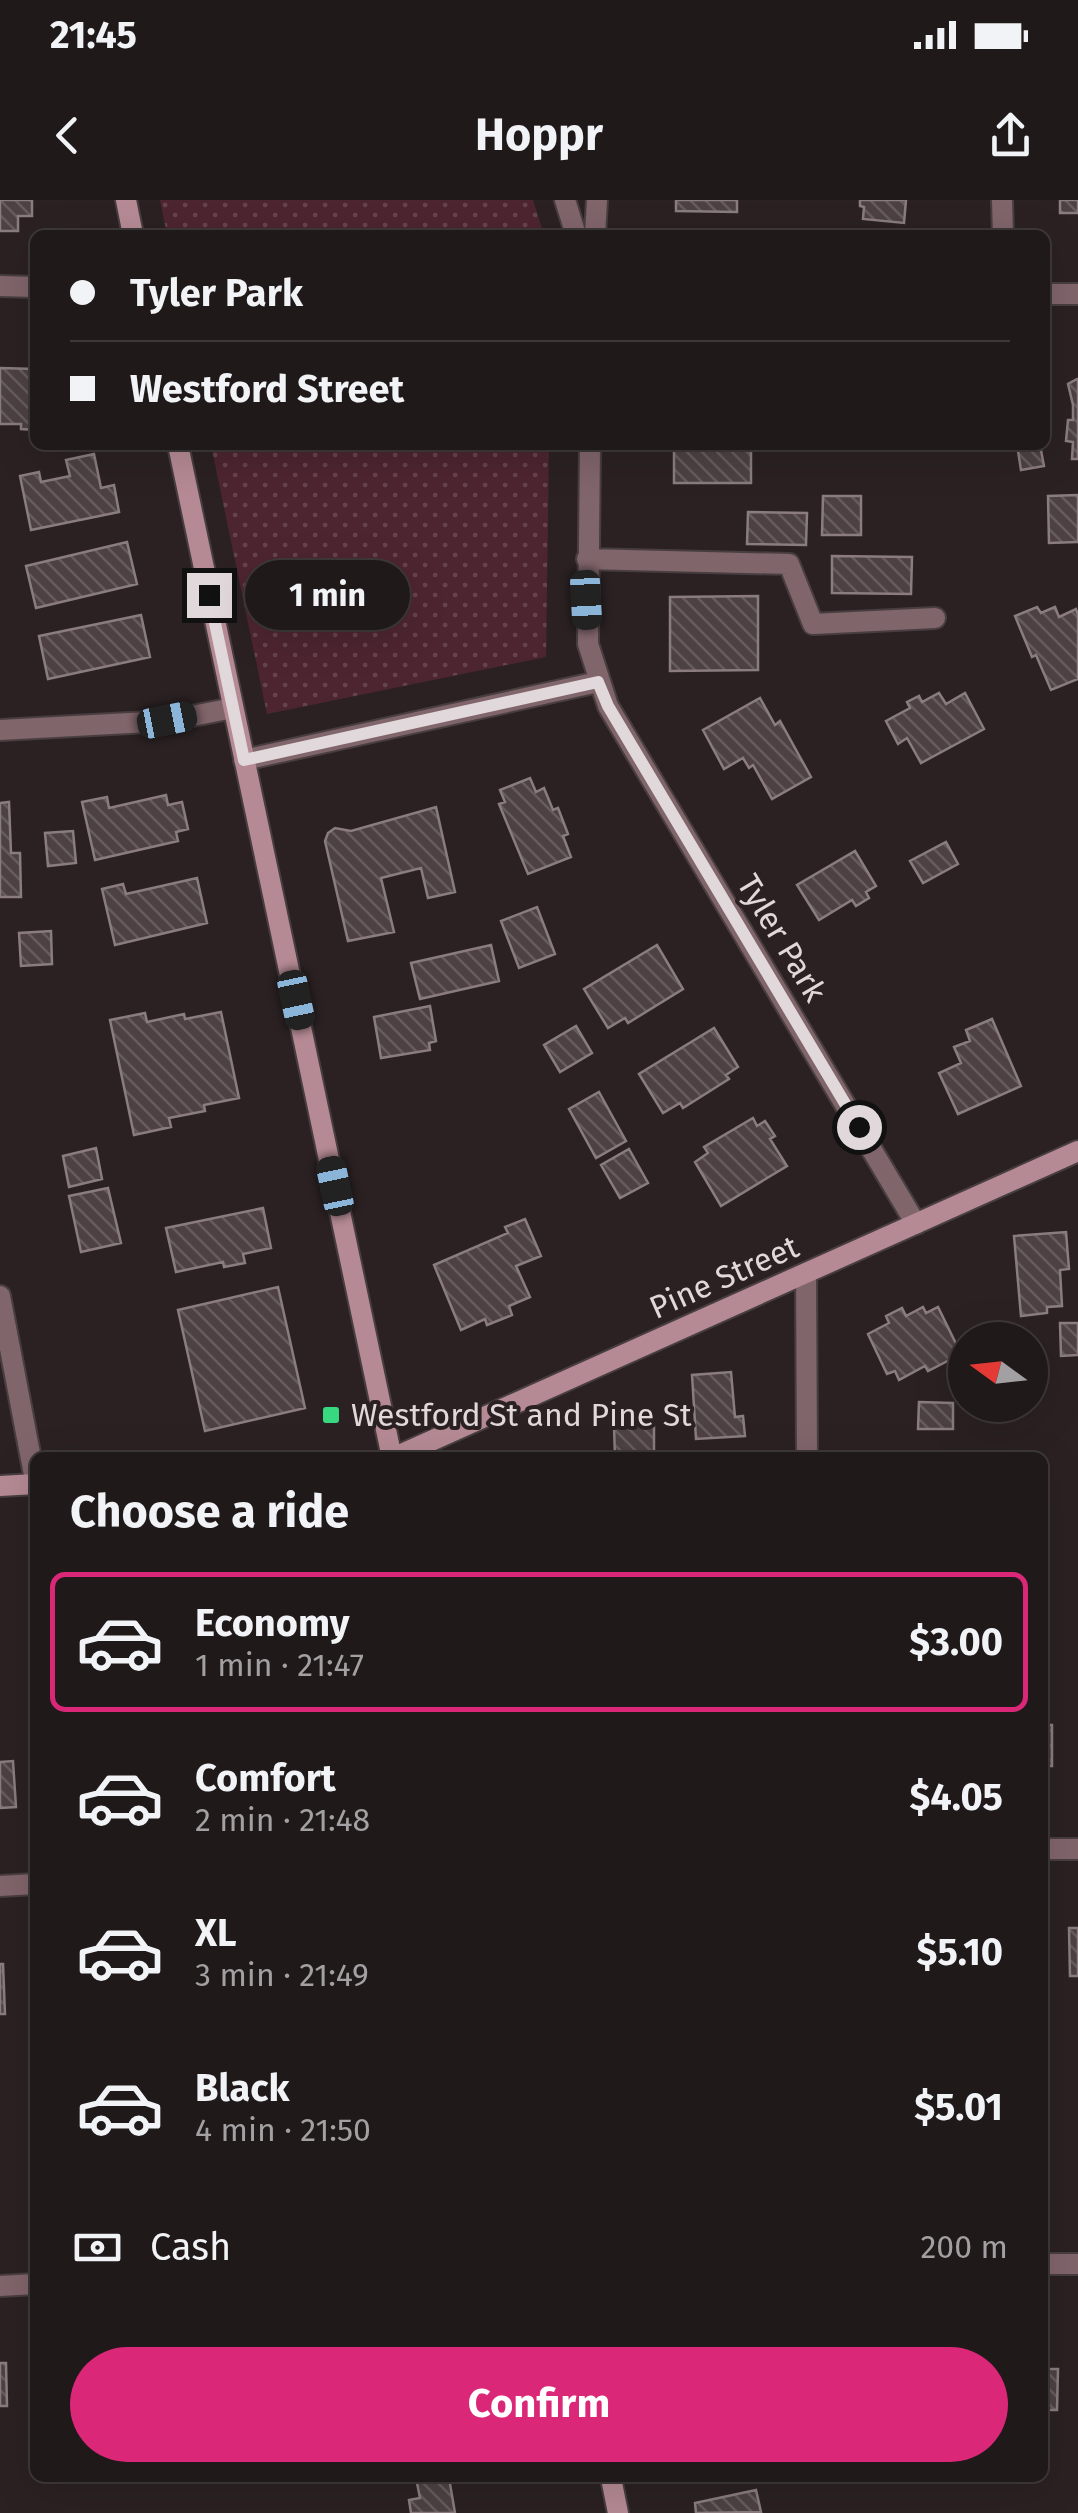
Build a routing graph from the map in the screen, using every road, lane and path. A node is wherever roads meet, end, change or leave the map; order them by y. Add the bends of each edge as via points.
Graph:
1 (126, 200) edge
2 (565, 200) edge
3 (597, 200) edge
4 (1002, 200) edge
5 (133, 230) edge
6 (574, 230) edge
7 (595, 230) edge
8 (1003, 230) edge
9 (0, 286) edge
10 (30, 287) edge
11 (1050, 294) edge
12 (1078, 294) edge
13 (179, 450) edge
14 (590, 450) edge
15 (587, 559) junction
16 (935, 618) dead end
17 (598, 682) junction
18 (233, 708) junction
19 (0, 730) edge
20 (244, 760) junction
21 (1078, 1150) edge
22 (916, 1224) junction
23 (806, 1273) junction
24 (0, 1296) edge
25 (392, 1452) edge
26 (406, 1452) edge
27 (807, 1452) edge
28 (30, 1455) edge
29 (30, 1483) edge
30 (0, 1486) edge
31 (1048, 1849) edge
32 (1078, 1849) edge
33 (30, 1884) edge
34 (0, 1886) edge
35 (1048, 2264) edge
36 (1078, 2264) edge
37 (30, 2284) edge
38 (0, 2286) edge
39 (612, 2482) edge
40 (618, 2513) edge

1 - 5 main road
2 - 6 street
3 - 7 street
4 - 8 street
9 - 10 street
11 - 12 street
13 - 18 main road
14 - 15 street, Tyler Park
15 - 16 street via 789,564 814,624
15 - 17 street, Tyler Park via 588,644
17 - 20 street
17 - 22 street, Tyler Park
18 - 19 street via 167,720
18 - 20 main road
20 - 25 main road
21 - 22 main road, Pine Street
22 - 23 main road, Pine Street
23 - 26 main road, Pine Street
23 - 27 street
24 - 28 street
29 - 30 main road
31 - 32 street
33 - 34 street
35 - 36 street
37 - 38 street
39 - 40 main road

